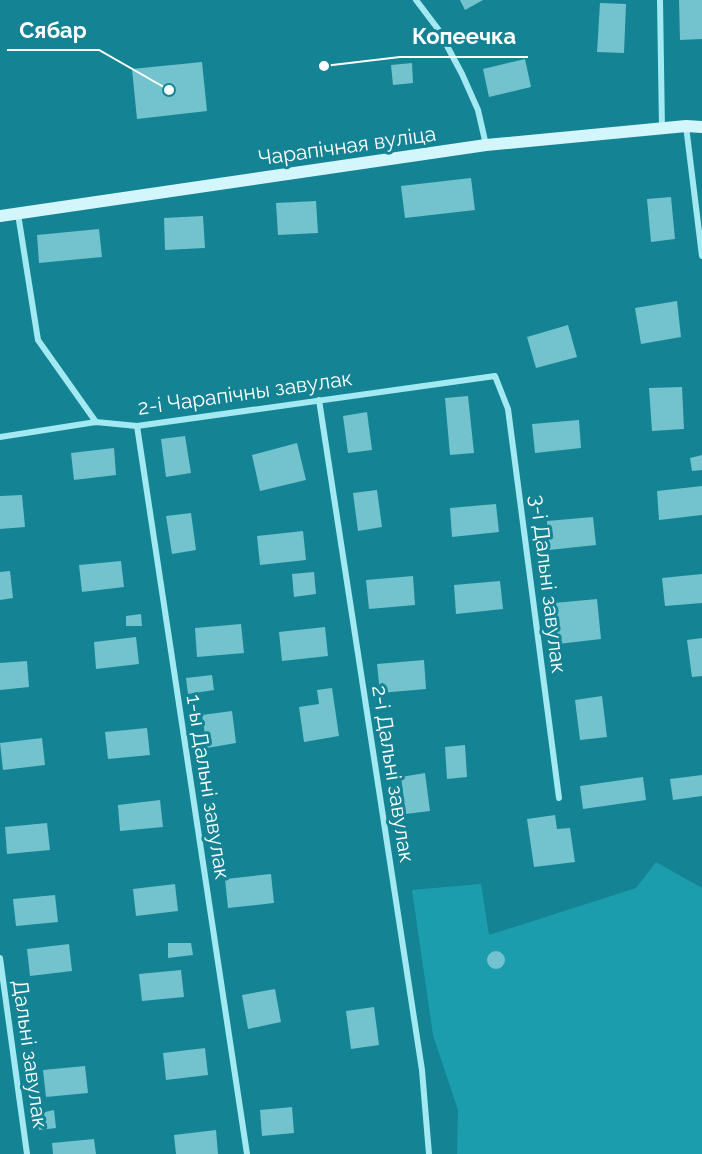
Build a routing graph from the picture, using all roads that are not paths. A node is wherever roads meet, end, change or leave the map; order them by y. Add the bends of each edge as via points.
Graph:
1 (416, 0) edge
2 (660, 0) edge
3 (686, 126) junction
4 (702, 127) edge
5 (662, 129) junction
6 (486, 145) junction
7 (18, 214) junction
8 (0, 216) edge
9 (702, 256) edge
10 (495, 376) joint
11 (319, 400) junction
12 (96, 422) junction
13 (137, 426) junction
14 (0, 437) edge
15 (559, 798) dead end
16 (0, 958) edge
17 (27, 1154) edge
18 (247, 1154) edge
19 (429, 1154) edge

1 - 6 street via 438,29 462,74 478,110
2 - 5 street
3 - 4 street, Чарапічная вуліца
3 - 5 street, Чарапічная вуліца
3 - 9 street
5 - 6 street, Чарапічная вуліца
6 - 7 street, Чарапічная вуліца
7 - 8 street, Чарапічная вуліца
7 - 12 street via 38,340
10 - 11 street, 2-і Чарапічны завулак
10 - 15 street, 3-і Дальні завулак via 508,409
11 - 13 street, 2-і Чарапічны завулак
11 - 19 street, 2-і Дальні завулак via 422,1070
12 - 13 street, 2-і Чарапічны завулак
12 - 14 street, 2-і Чарапічны завулак
13 - 18 street, 1-ы Дальні завулак
16 - 17 street, Дальні завулак

